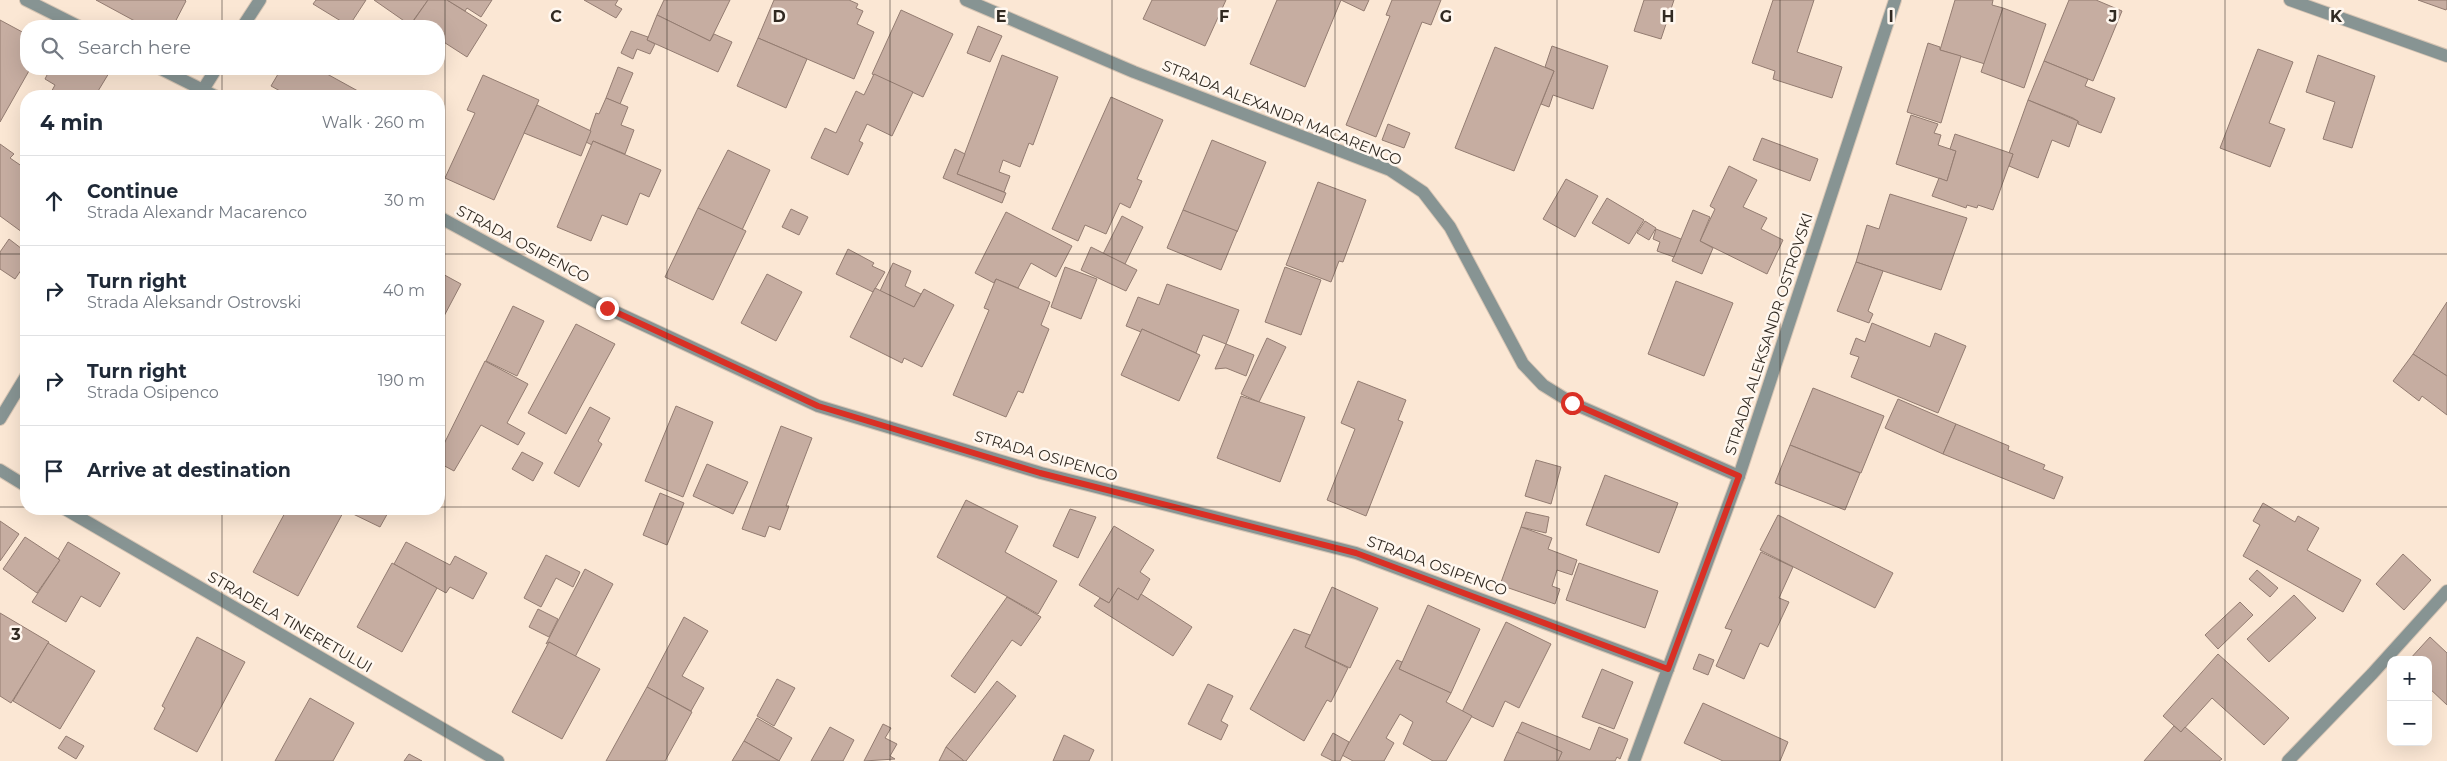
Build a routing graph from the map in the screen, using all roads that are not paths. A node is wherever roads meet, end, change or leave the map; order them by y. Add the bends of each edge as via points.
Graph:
1 (26, 0) edge
2 (260, 0) edge
3 (966, 0) edge
4 (1895, 0) edge
5 (2290, 0) edge
6 (66, 20) edge
7 (247, 20) edge
8 (2447, 56) edge
9 (171, 75) edge
10 (212, 75) edge
11 (196, 90) edge
12 (203, 90) edge
13 (445, 220) edge
14 (20, 386) edge
15 (0, 419) edge
16 (0, 470) edge
17 (1739, 476) junction
18 (20, 482) edge
19 (75, 515) edge
20 (2447, 591) edge
21 (1668, 669) junction
22 (498, 761) edge
23 (1634, 761) edge
24 (2288, 761) edge

1 - 6 street
2 - 7 street
3 - 17 street, STRADA ALEXANDR MACARENCO via 1134,72 1390,170 1423,192 1450,227 1523,364 1543,385 1572,403
4 - 17 street, STRADA ALEKSANDR OSTROVSKI
5 - 8 street
9 - 11 street
10 - 12 street
13 - 21 street, STRADA OSIPENCO via 607,308 818,406 1040,473 1356,553
14 - 15 street
16 - 18 street
17 - 21 street, STRADA ALEKSANDR OSTROVSKI
19 - 22 street, STRADELA TINERETULUI
20 - 24 street
21 - 23 street, STRADA ALEKSANDR OSTROVSKI

